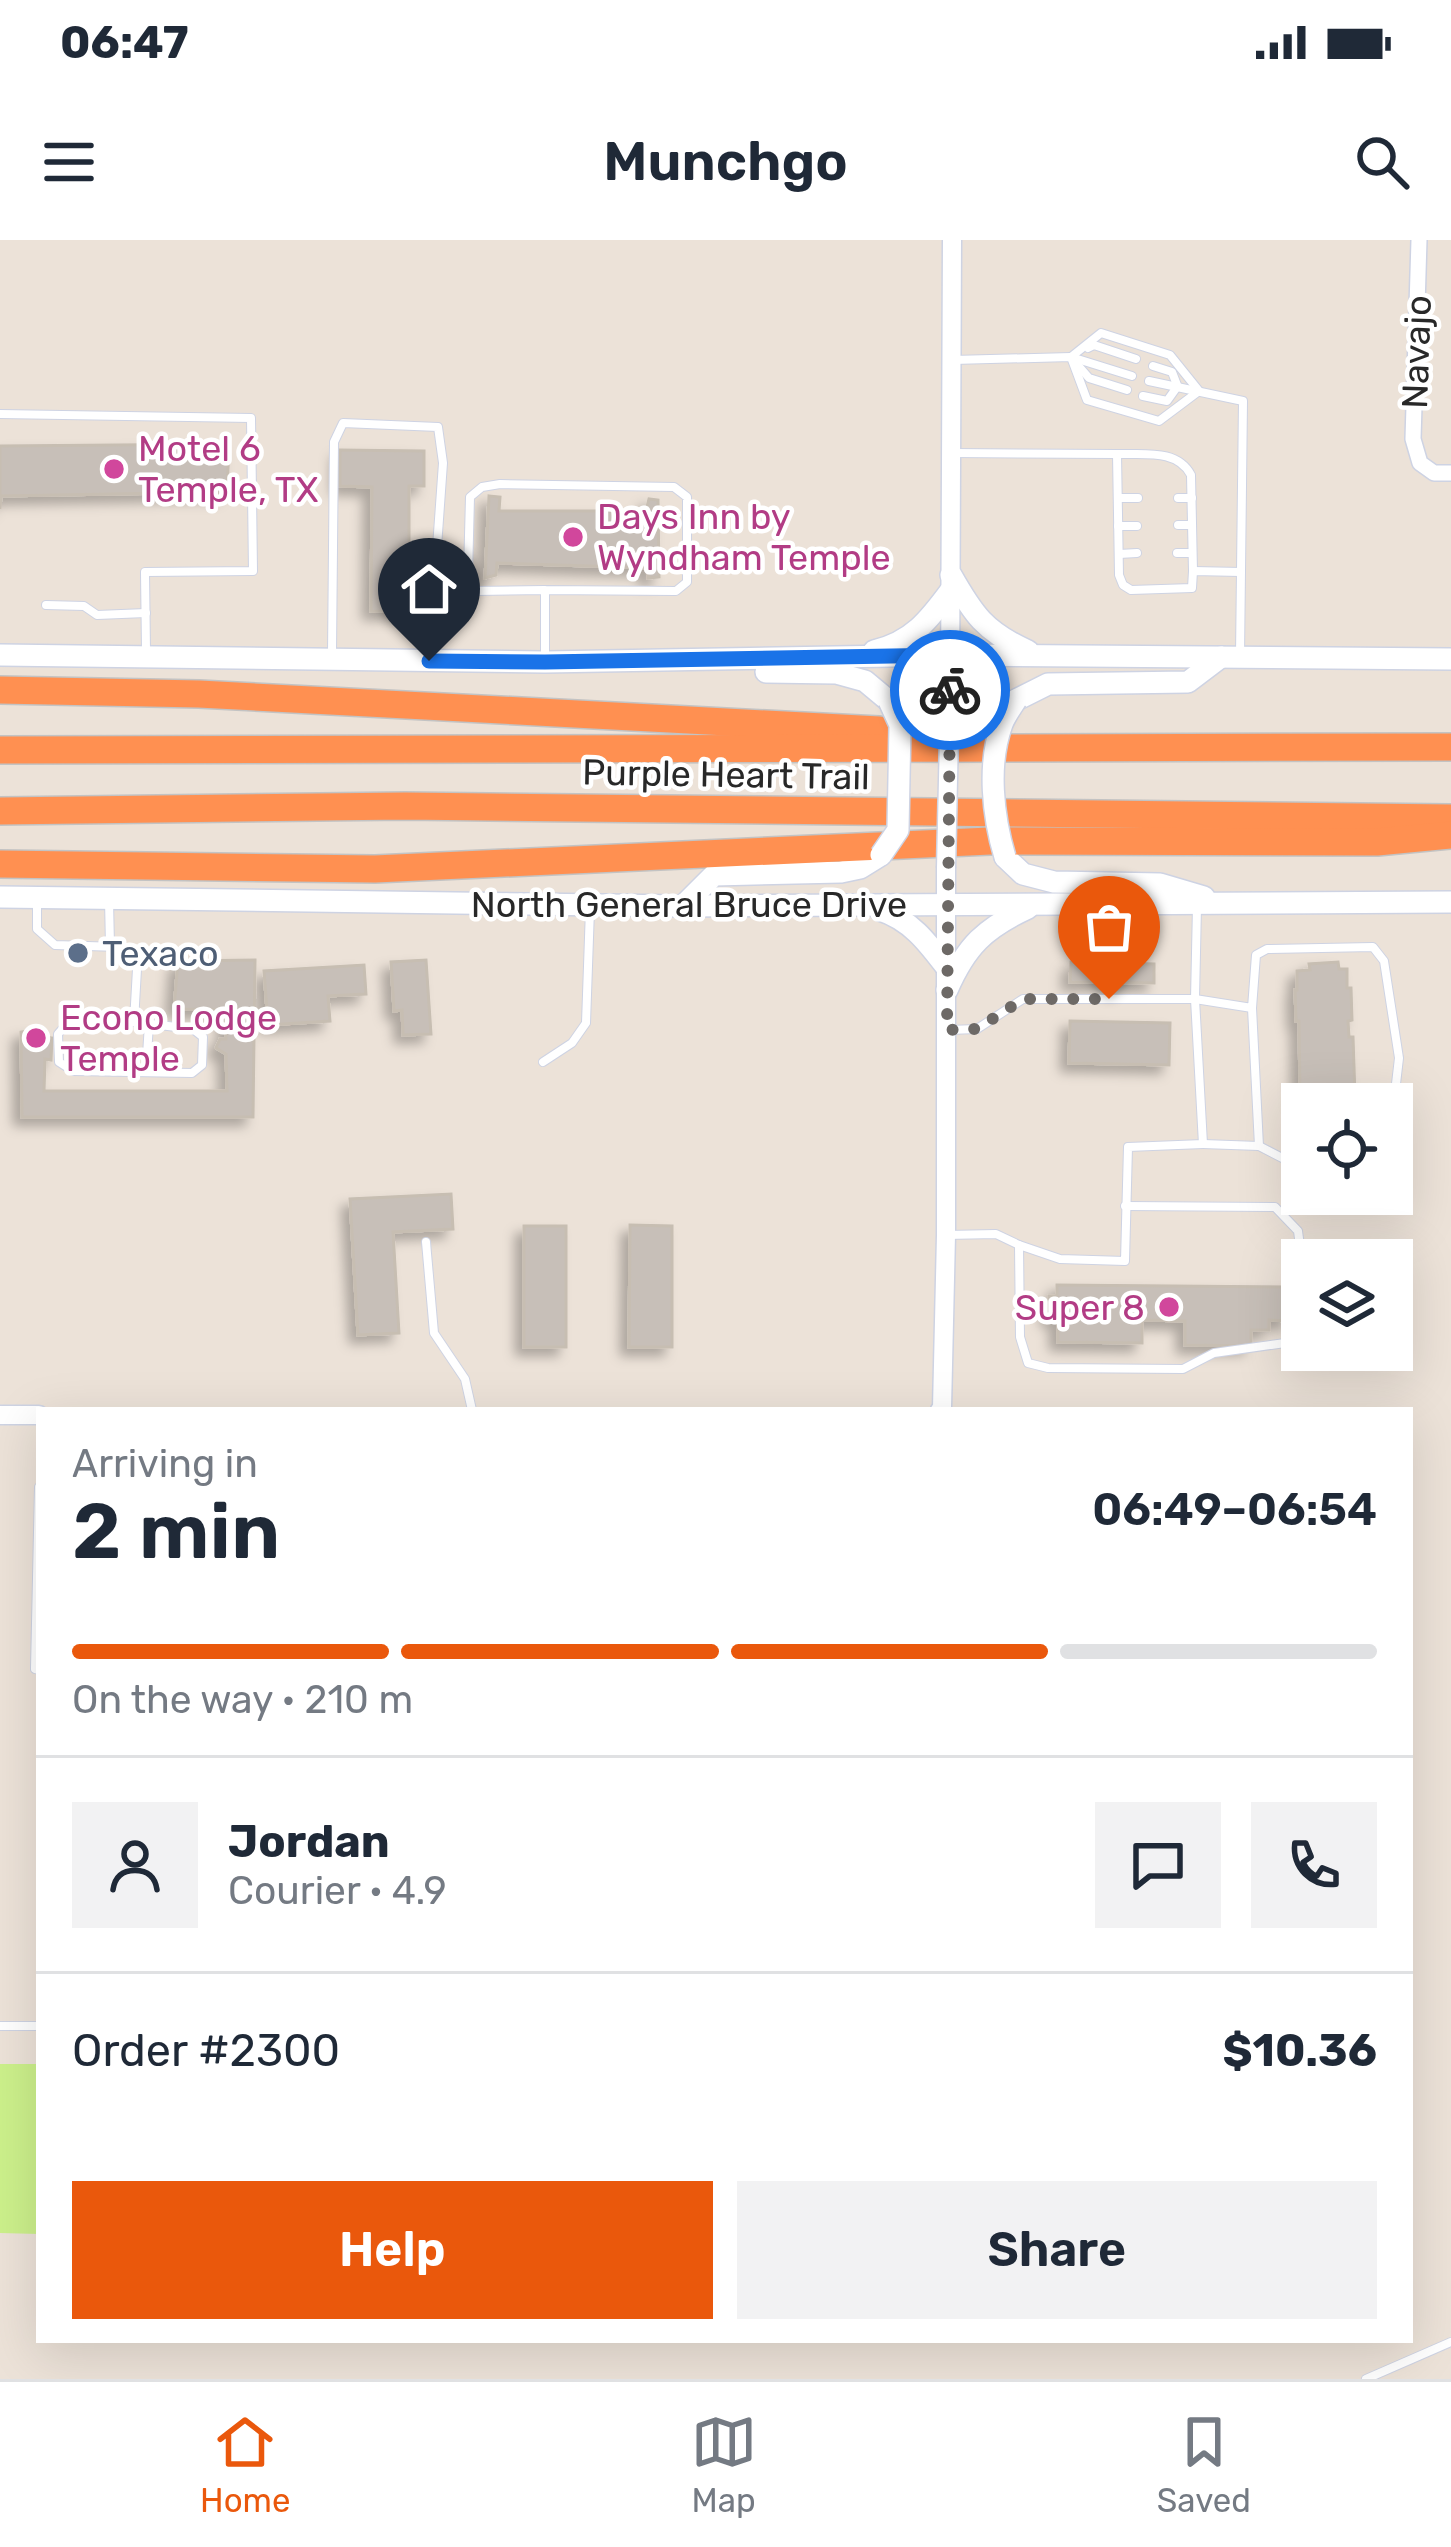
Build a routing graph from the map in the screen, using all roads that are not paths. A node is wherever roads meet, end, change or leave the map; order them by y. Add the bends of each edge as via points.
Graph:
1 (952, 240) edge
2 (1419, 240) edge
3 (1071, 358) junction
4 (1136, 359) dead end
5 (952, 360) junction
6 (1153, 366) dead end
7 (1132, 376) dead end
8 (1149, 381) dead end
9 (1177, 387) junction
10 (1127, 391) dead end
11 (1199, 392) junction
12 (1143, 396) dead end
13 (0, 414) edge
14 (951, 453) junction
15 (1118, 454) junction
16 (1451, 473) edge
17 (1118, 498) junction
18 (1178, 498) dead end
19 (1192, 498) junction
20 (1138, 499) dead end
21 (1178, 525) dead end
22 (1192, 525) junction
23 (1118, 526) junction
24 (1137, 526) dead end
25 (1137, 553) dead end
26 (1178, 553) dead end
27 (1192, 553) junction
28 (1119, 554) junction
29 (1192, 571) junction
30 (1241, 572) junction
31 (951, 582) junction
32 (544, 590) junction
33 (46, 604) dead end
34 (146, 613) junction
35 (0, 655) edge
36 (950, 655) junction
37 (1039, 656) junction
38 (147, 657) junction
39 (852, 657) junction
40 (1230, 657) junction
41 (733, 659) junction
42 (1451, 659) edge
43 (332, 661) junction
44 (429, 661) junction
45 (545, 662) junction
46 (0, 690) edge
47 (1183, 746) junction
48 (1451, 747) edge
49 (0, 750) edge
50 (0, 811) edge
51 (1451, 818) edge
52 (1451, 835) edge
53 (0, 864) edge
54 (0, 898) edge
55 (37, 898) junction
56 (109, 898) junction
57 (1451, 902) edge
58 (590, 904) junction
59 (1037, 904) junction
60 (1197, 904) junction
61 (1226, 904) junction
62 (862, 905) junction
63 (947, 905) junction
64 (683, 906) junction
65 (110, 946) junction
66 (947, 979) junction
67 (1195, 999) junction
68 (1252, 1008) junction
69 (134, 1022) junction
70 (149, 1023) junction
71 (947, 1030) junction
72 (543, 1062) dead end
73 (146, 1072) junction
74 (1396, 1083) edge
75 (1203, 1144) junction
76 (1258, 1146) junction
77 (1281, 1158) edge
78 (1125, 1206) junction
79 (946, 1235) junction
80 (1299, 1239) edge
81 (426, 1242) dead end
82 (1019, 1245) junction
83 (1281, 1344) edge
84 (471, 1407) edge
85 (942, 1407) edge
86 (0, 1415) edge
87 (36, 1415) edge
88 (36, 1624) edge
89 (36, 1670) edge
90 (0, 2026) edge
91 (36, 2026) edge
92 (1451, 2342) edge
93 (1366, 2379) edge

1 - 5 street
2 - 16 street, Navajo via 1413,440 1420,464
3 - 4 lane via 1094,345
3 - 5 lane
3 - 7 lane
3 - 10 lane via 1089,378
3 - 11 lane via 1101,333 1170,355
3 - 11 lane via 1087,400 1159,422
5 - 14 street
6 - 9 lane via 1172,372
8 - 9 lane
9 - 11 lane
9 - 12 lane via 1167,401
11 - 30 lane via 1243,401
13 - 34 lane via 251,418 253,571 145,572
14 - 15 lane
14 - 31 street
15 - 17 lane
15 - 19 lane via 1175,457 1192,475
17 - 20 lane
17 - 23 lane
18 - 19 lane
19 - 22 lane
21 - 22 lane
22 - 27 lane
23 - 24 lane
23 - 28 lane
25 - 28 lane
26 - 27 lane
27 - 29 lane
28 - 29 lane via 1119,575 1131,590 1192,589
29 - 30 lane
30 - 40 lane
31 - 36 street
31 - 37 main road via 1001,639
31 - 39 main road via 926,623 892,646
32 - 32 lane via 476,591 467,574 470,497 482,487 674,488 687,497 687,582 676,591
32 - 45 lane
33 - 34 lane via 84,606 97,615
34 - 38 lane
35 - 38 main road
36 - 37 main road
36 - 39 main road
36 - 63 street, bridge
37 - 40 main road
38 - 43 main road
39 - 41 main road
40 - 42 main road
40 - 61 main road, bridge via 1188,682 1048,684 1016,700 994,756 996,828 1005,857 1023,874 1160,884
41 - 45 main road
41 - 64 main road, bridge via 753,672 836,673 865,681 889,701 900,725 898,830 860,868 714,875
43 - 44 main road
43 - 44 lane via 334,442 343,423 438,427 443,463
44 - 45 main road
46 - 47 highway
47 - 48 highway, Purple Heart Trail
47 - 49 highway, Purple Heart Trail
50 - 51 highway, Purple Heart Trail via 405,806
52 - 53 highway via 1378,842 990,841 375,869
54 - 55 main road, North General Bruce Drive
55 - 56 main road, North General Bruce Drive
55 - 65 lane via 37,929 55,945
56 - 58 main road, North General Bruce Drive
56 - 65 lane
57 - 61 main road, North General Bruce Drive
58 - 64 main road, North General Bruce Drive
58 - 72 lane via 586,1023
59 - 60 main road, North General Bruce Drive
59 - 63 main road, North General Bruce Drive
59 - 66 main road via 980,936
60 - 61 main road, North General Bruce Drive
60 - 67 lane
62 - 63 main road, North General Bruce Drive
62 - 64 main road, North General Bruce Drive
62 - 66 main road via 898,916 925,939
63 - 66 street
65 - 69 lane via 131,952
66 - 71 street
67 - 68 lane
67 - 71 lane via 1023,999 977,1029
67 - 75 lane
68 - 74 lane via 1256,956 1267,949 1373,947 1384,961
68 - 76 lane
69 - 70 lane
69 - 73 lane via 71,1019 58,1034 59,1062 73,1071
70 - 73 lane
70 - 73 lane via 193,1029 203,1037 202,1065 192,1073
71 - 79 street
75 - 76 lane
75 - 78 lane via 1127,1147
76 - 77 lane
78 - 80 lane via 1275,1207
78 - 82 lane via 1125,1261 1060,1259
79 - 82 lane via 996,1234
79 - 85 street
81 - 84 lane via 434,1333 465,1379
82 - 83 lane via 1028,1363 1183,1369 1214,1353
86 - 87 street
88 - 89 lane
90 - 91 lane
92 - 93 lane

